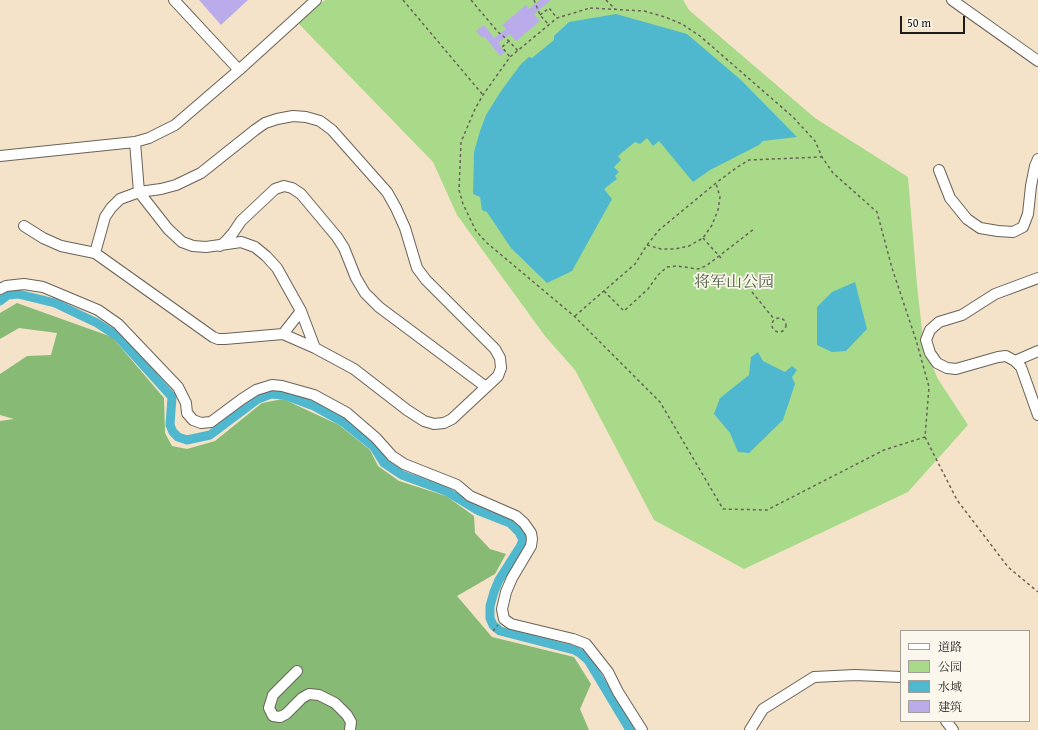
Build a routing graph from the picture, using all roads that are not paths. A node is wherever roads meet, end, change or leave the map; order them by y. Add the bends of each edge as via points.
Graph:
1 (174, 0) edge
2 (316, 0) edge
3 (952, 0) edge
4 (1038, 61) edge
5 (239, 70) junction
6 (134, 142) junction
7 (0, 156) edge
8 (1038, 159) edge
9 (939, 170) dead end
10 (139, 192) junction
11 (24, 226) dead end
12 (220, 246) junction
13 (96, 253) junction
14 (1038, 278) edge
15 (0, 289) edge
16 (301, 311) junction
17 (283, 334) junction
18 (315, 348) junction
19 (1038, 351) edge
20 (1015, 361) junction
21 (486, 387) junction
22 (1038, 415) edge
23 (297, 671) dead end
24 (900, 678) edge
25 (947, 722) edge
26 (350, 730) edge
27 (642, 730) edge
28 (750, 730) edge
29 (953, 730) edge

1 - 5 street
2 - 5 street
3 - 4 street
5 - 6 street via 175,125 149,138
6 - 7 street
6 - 10 street
8 - 9 street via 1028,214 1023,227 1013,232 980,228 967,219 950,198
10 - 12 street via 168,229 182,242 193,246
10 - 13 street via 120,199 105,217
10 - 21 street via 176,185 201,173 266,123 293,116 320,121 332,130 387,192 405,228 418,268 426,280 495,349 500,358 501,368 498,376
11 - 13 street via 61,246
12 - 16 street via 241,242 255,247 277,268
12 - 21 street via 234,233 241,221 275,189 284,186 292,188 301,194 338,237 365,293 379,307
13 - 17 street via 213,337 225,339
14 - 20 street via 995,294 962,315 939,322 930,330 926,340 930,353 937,363 947,368 956,369 1006,356
15 - 27 street via 24,284 42,287 98,310 118,324 178,387 186,403 187,414 192,420 201,423 211,422 256,390 272,385 314,395 347,413 392,456 404,464 457,485 470,496 516,516 531,533 532,539 531,546 506,592 502,608 504,619 511,624 586,644 608,672
16 - 17 street
16 - 18 street
17 - 18 street
18 - 21 street via 354,369 406,410 434,424 452,419
19 - 20 street
20 - 22 street via 1021,367
23 - 26 street via 273,695 269,708 273,716 280,717 286,714 309,694 320,696 335,702 347,715
24 - 28 street via 855,675 814,677 763,709
25 - 29 street

